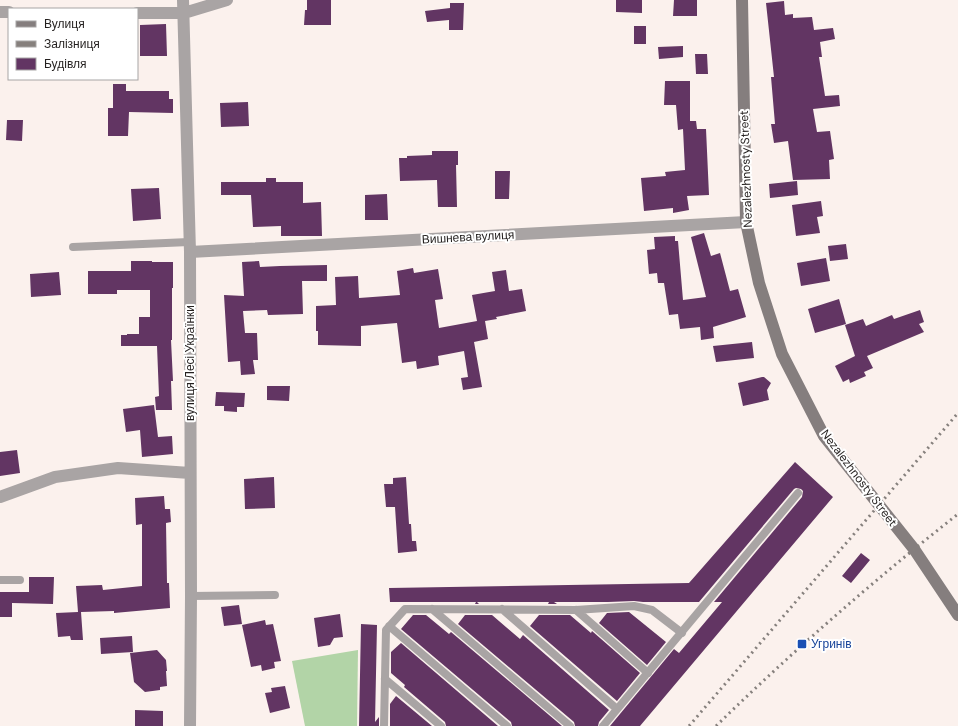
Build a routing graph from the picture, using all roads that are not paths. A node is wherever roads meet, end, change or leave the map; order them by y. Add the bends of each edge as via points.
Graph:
1 (183, 0) edge
2 (227, 0) edge
3 (742, 0) edge
4 (138, 13) edge
5 (184, 13) junction
6 (746, 222) junction
7 (73, 247) dead end
8 (189, 247) junction
9 (190, 473) junction
10 (798, 493) dead end
11 (0, 497) edge
12 (0, 580) edge
13 (20, 580) dead end
14 (274, 595) dead end
15 (191, 596) junction
16 (432, 609) junction
17 (502, 609) junction
18 (576, 610) junction
19 (958, 614) edge
20 (389, 626) junction
21 (682, 633) junction
22 (648, 673) junction
23 (384, 679) junction
24 (617, 710) junction
25 (190, 726) edge
26 (384, 726) edge
27 (441, 726) edge
28 (507, 726) edge
29 (570, 726) edge
30 (603, 726) edge

1 - 5 street, вулиця Лесі Українки
2 - 5 street
3 - 6 street, Nezalezhnosty Street
4 - 5 street
5 - 8 street, вулиця Лесі Українки
6 - 8 street, Вишнева вулиця
6 - 19 street, Nezalezhnosty Street via 759,283 782,354 824,436 914,549
7 - 8 lane
8 - 9 street, вулиця Лесі Українки
9 - 11 street via 118,468 55,477
9 - 15 street, вулиця Лесі Українки
10 - 21 lane
12 - 13 lane
14 - 15 lane
15 - 25 street, вулиця Лесі Українки
16 - 17 lane
16 - 20 lane via 405,609
16 - 29 lane
17 - 18 lane
17 - 24 lane
18 - 21 lane via 634,606 652,610
18 - 22 lane
20 - 23 lane via 386,630
20 - 28 lane
21 - 22 lane
22 - 24 lane
23 - 26 lane
23 - 27 lane
24 - 30 lane

